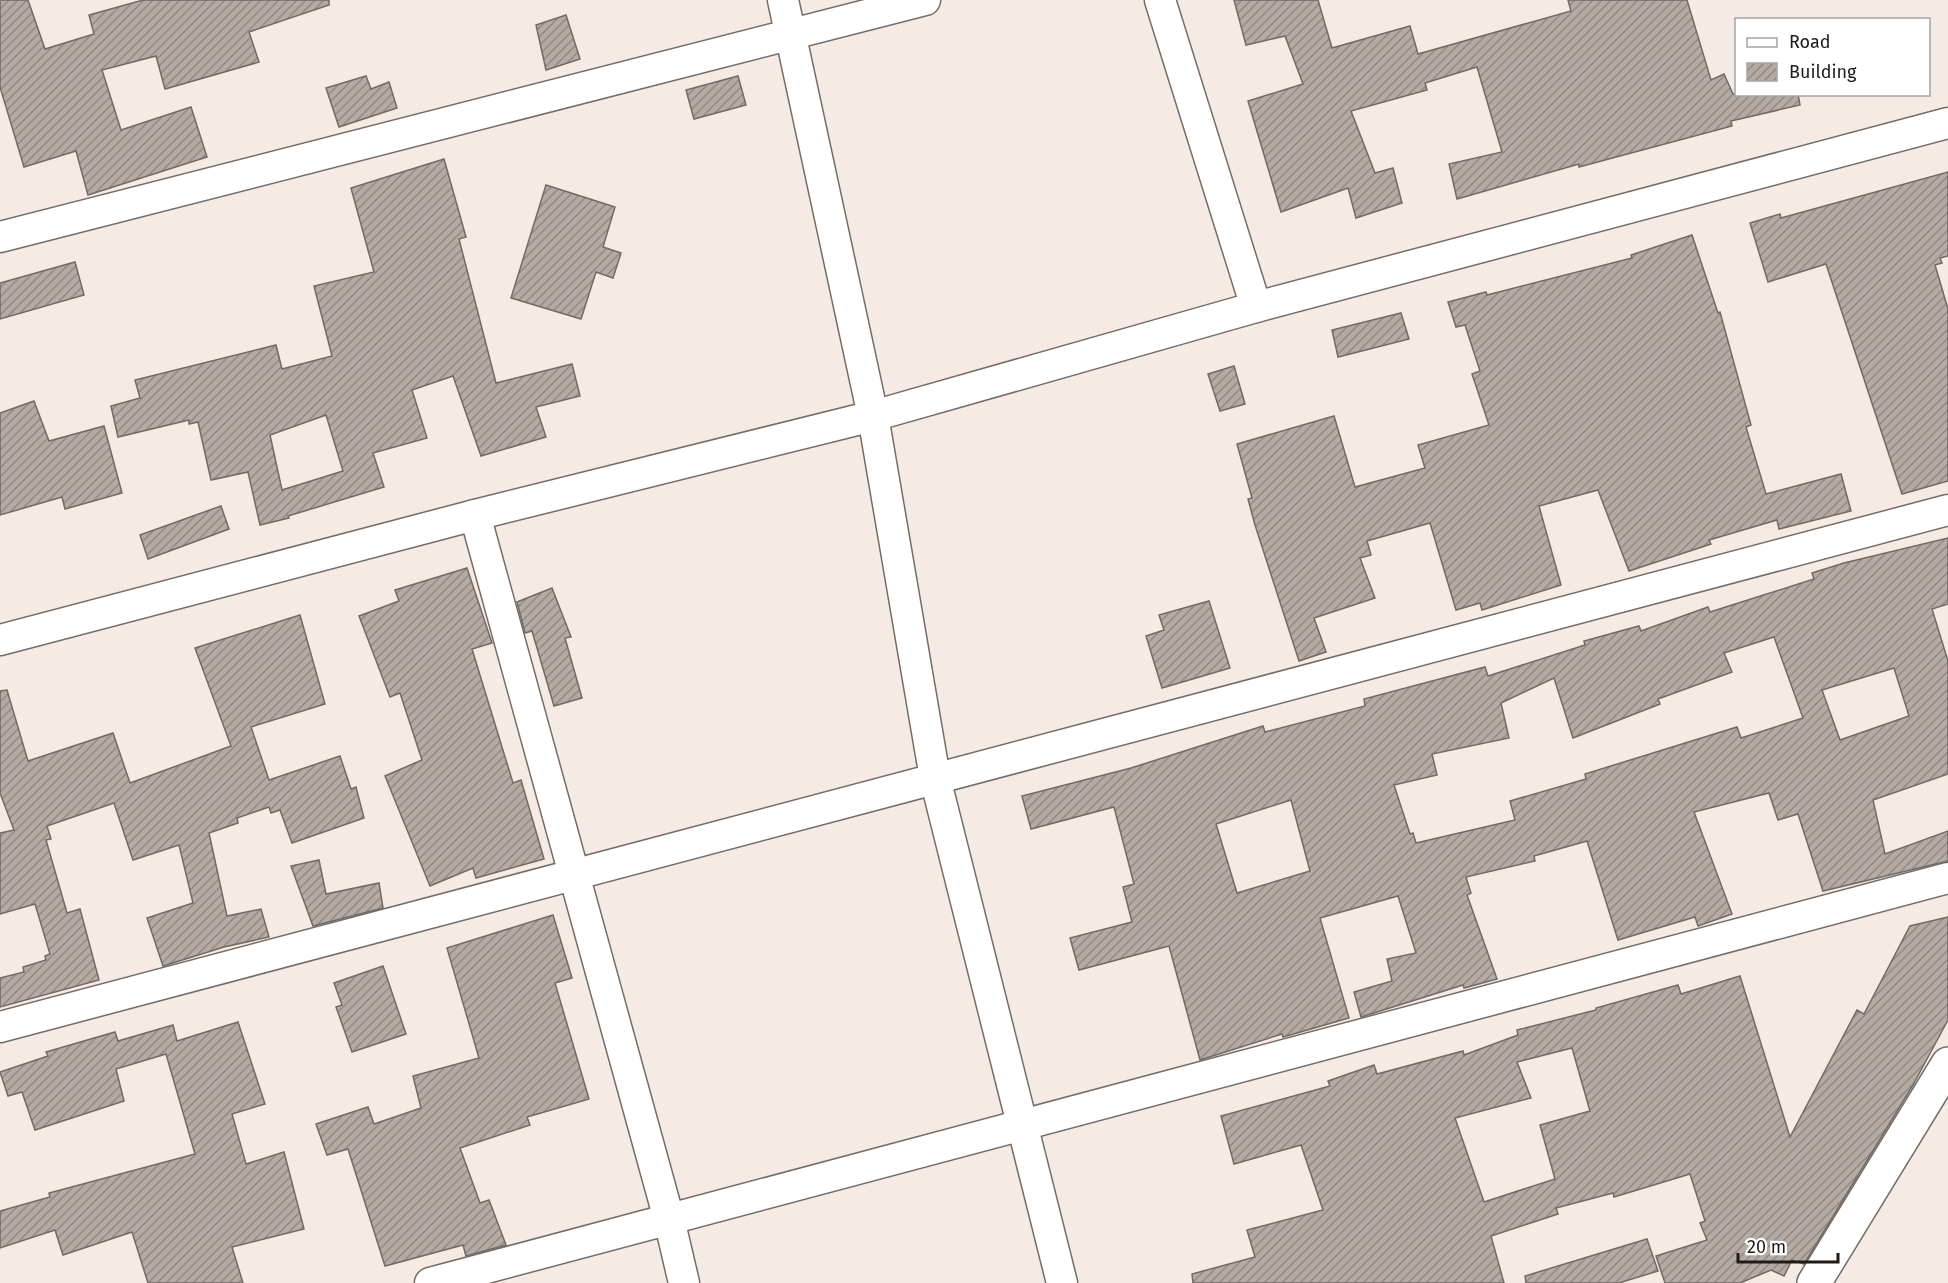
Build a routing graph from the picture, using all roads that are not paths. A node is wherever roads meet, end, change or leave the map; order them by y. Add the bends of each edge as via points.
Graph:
1 (783, 0) edge
2 (925, 0) edge
3 (1160, 0) edge
4 (792, 36) junction
5 (1948, 123) edge
6 (0, 237) edge
7 (1256, 307) junction
8 (873, 416) junction
9 (1948, 510) edge
10 (475, 515) junction
11 (0, 640) edge
12 (935, 778) junction
13 (574, 874) junction
14 (1948, 878) edge
15 (0, 1027) edge
16 (1948, 1064) edge
17 (1022, 1125) junction
18 (669, 1219) junction
19 (430, 1283) edge
20 (684, 1283) edge
21 (1062, 1283) edge
22 (1814, 1283) edge

1 - 4 street
2 - 4 street
3 - 7 street
4 - 6 street
4 - 8 street
5 - 7 street
7 - 8 street
8 - 10 street
8 - 12 street
9 - 12 street
10 - 11 street
10 - 13 street
12 - 13 street
12 - 17 street
13 - 15 street
13 - 18 street
14 - 17 street
16 - 22 main road
17 - 18 street
17 - 21 street
18 - 19 street
18 - 20 street

